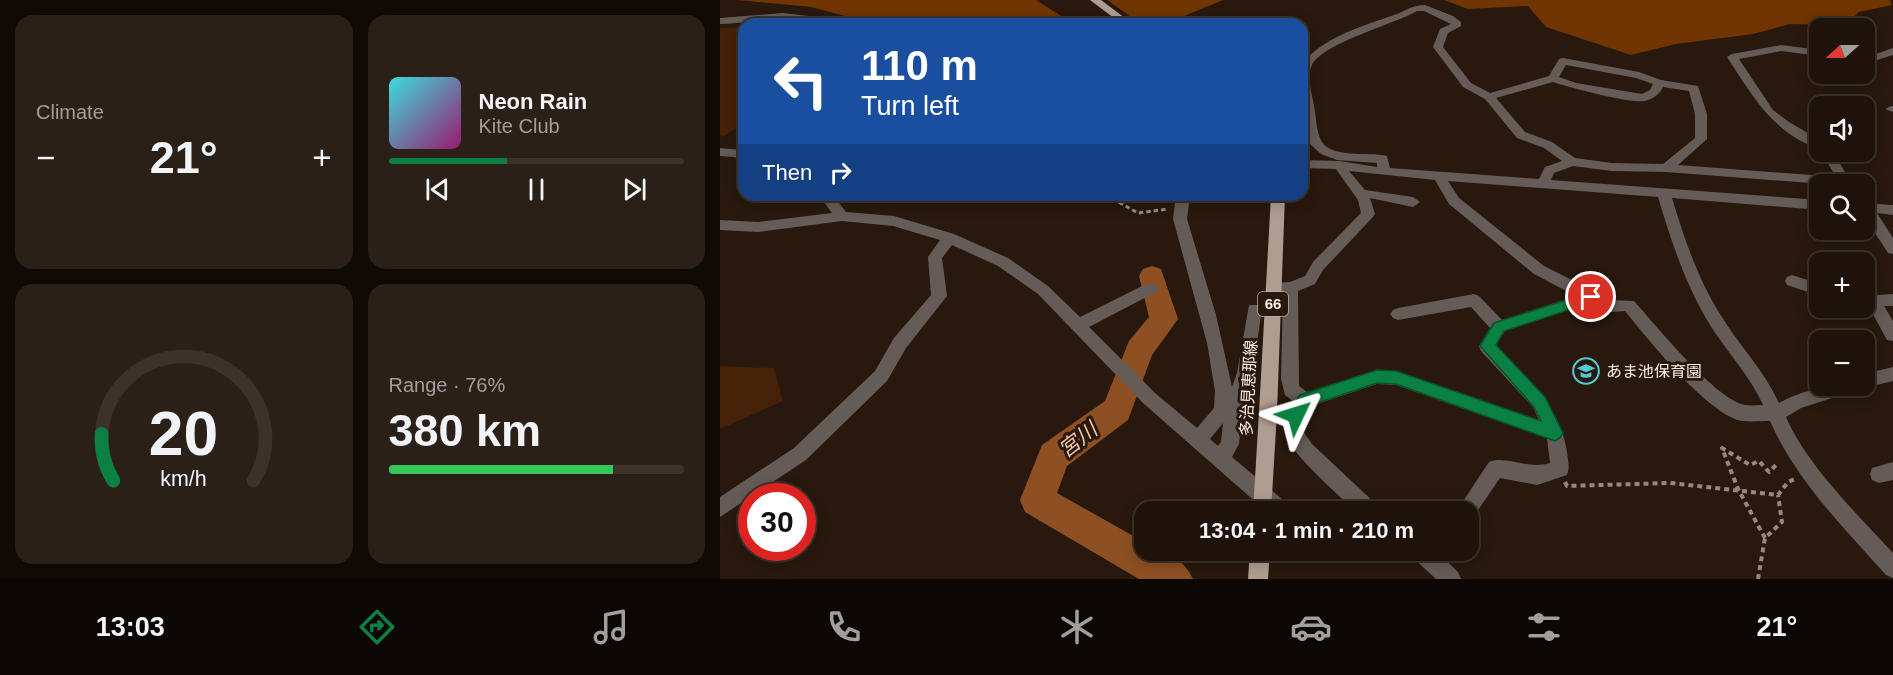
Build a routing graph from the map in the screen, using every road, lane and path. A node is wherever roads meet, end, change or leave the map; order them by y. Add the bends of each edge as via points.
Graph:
1 (1095, 0) edge
2 (1413, 4) edge
3 (772, 18) edge
4 (808, 18) edge
5 (1120, 18) edge
6 (720, 21) edge
7 (738, 22) edge
8 (1893, 51) edge
9 (1809, 52) edge
10 (1875, 58) edge
11 (1308, 63) edge
12 (1553, 78) junction
13 (1659, 83) junction
14 (1489, 97) junction
15 (1308, 103) edge
16 (1809, 139) edge
17 (720, 152) edge
18 (738, 154) edge
19 (1572, 162) junction
20 (1833, 162) edge
21 (1308, 164) edge
22 (1340, 165) junction
23 (1666, 168) junction
24 (1384, 172) junction
25 (1438, 175) junction
26 (1544, 183) junction
27 (1664, 194) junction
28 (1362, 195) junction
29 (831, 201) edge
30 (1117, 201) edge
31 (1182, 201) edge
32 (1278, 201) edge
33 (1413, 201) dead end
34 (1809, 204) edge
35 (1875, 209) edge
36 (1893, 210) edge
37 (842, 216) junction
38 (1875, 223) edge
39 (720, 225) edge
40 (950, 238) junction
41 (1893, 249) edge
42 (1792, 281) dead end
43 (1809, 286) edge
44 (1274, 287) junction
45 (1151, 288) dead end
46 (1292, 288) junction
47 (1591, 297) junction
48 (1893, 300) edge
49 (1875, 302) edge
50 (1273, 309) junction
51 (1875, 310) edge
52 (1398, 314) dead end
53 (1079, 325) junction
54 (1499, 327) junction
55 (1893, 335) edge
56 (1893, 374) edge
57 (1875, 378) edge
58 (1816, 396) edge
59 (1305, 400) junction
60 (1777, 413) junction
61 (1555, 433) junction
62 (1199, 439) junction
63 (1221, 458) junction
64 (1776, 465) dead end
65 (1560, 469) junction
66 (1812, 471) junction
67 (1738, 489) junction
68 (1778, 495) junction
69 (1263, 501) edge
70 (1270, 501) edge
71 (1359, 501) edge
72 (1473, 501) edge
73 (720, 508) edge
74 (1765, 538) junction
75 (1259, 561) edge
76 (1431, 561) edge
77 (1893, 568) edge
78 (1258, 579) edge
79 (1451, 579) edge
80 (1758, 579) edge

1 - 5 main road
2 - 11 street via 1399,17 1378,22 1318,52
2 - 14 street via 1458,24 1444,31 1438,47 1467,85
3 - 4 street
6 - 7 street
8 - 10 street
9 - 16 street via 1781,48 1732,57 1769,112
12 - 13 street via 1574,86 1643,98 1655,92
12 - 13 street via 1563,61 1639,75
12 - 14 street
13 - 23 street via 1694,88 1703,127 1701,139
14 - 19 street via 1521,135 1548,145
15 - 24 street via 1314,141 1325,151 1341,157 1383,159
17 - 18 street
19 - 23 street
19 - 26 street via 1549,170
20 - 23 street via 1839,172 1837,177 1824,180
21 - 22 street
22 - 24 street
22 - 28 street
24 - 25 street
25 - 26 street
25 - 47 street via 1454,201 1539,270
26 - 27 street
27 - 34 street
27 - 60 street via 1681,244 1722,332
28 - 33 street
28 - 46 street via 1368,214 1359,226 1318,266 1310,280
29 - 37 street
30 - 31 path via 1138,213
31 - 62 street via 1180,219 1222,373 1220,414
32 - 44 main road, 多治見恵那線 / 66
35 - 36 street
37 - 39 street via 758,227
37 - 40 street via 894,221
38 - 41 street
40 - 53 street via 1023,275
40 - 73 street via 935,257 939,296 900,343 881,376 800,454
42 - 43 street
44 - 46 street
44 - 50 main road, 多治見恵那線 / 66
45 - 53 street
46 - 59 street via 1289,379 1292,390
47 - 54 street
47 - 60 street via 1611,306 1629,305 1683,368 1725,404 1742,413
48 - 49 street
50 - 63 street via 1254,309 1245,373 1234,404 1230,444
50 - 69 main road, 多治見恵那線 / 66, bridge
51 - 55 street
52 - 54 street via 1474,300
53 - 62 street via 1149,398
54 - 61 street via 1487,346 1539,402
56 - 57 street
58 - 60 street
59 - 61 street via 1377,377 1396,378
59 - 71 street via 1296,415 1294,433 1306,450
60 - 66 street via 1786,437
61 - 65 street
62 - 63 street
63 - 70 street
64 - 67 path via 1769,471 1759,461 1750,465 1722,448
65 - 67 path via 1567,486 1670,483
65 - 72 street via 1537,476 1496,468
66 - 68 path via 1788,482
66 - 77 street
67 - 68 path
67 - 74 path
68 - 74 path via 1782,522
74 - 80 path
75 - 78 main road
76 - 79 street

